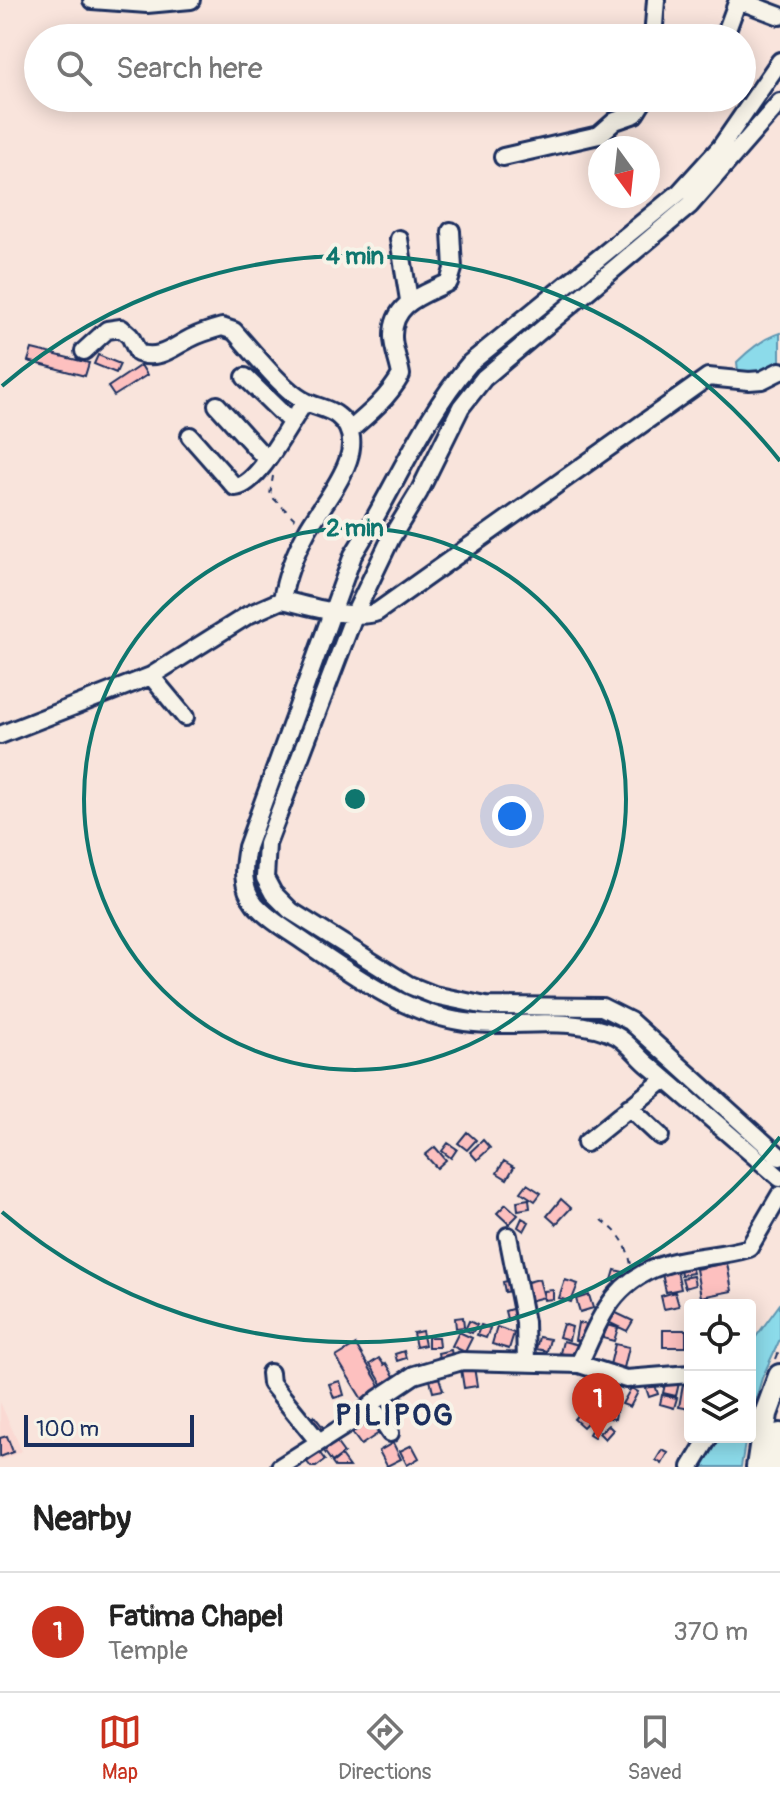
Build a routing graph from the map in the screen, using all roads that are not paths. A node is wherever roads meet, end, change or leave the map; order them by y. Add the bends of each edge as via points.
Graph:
1 (92, 0) edge
2 (191, 0) edge
3 (656, 0) edge
4 (738, 0) edge
5 (780, 16) edge
6 (654, 24) edge
7 (729, 24) edge
8 (780, 61) edge
9 (756, 96) edge
10 (780, 102) edge
11 (636, 112) edge
12 (745, 112) edge
13 (503, 157) dead end
14 (451, 231) dead end
15 (399, 239) dead end
16 (409, 300) junction
17 (84, 351) dead end
18 (780, 371) edge
19 (245, 377) dead end
20 (305, 402) junction
21 (217, 405) dead end
22 (291, 422) junction
23 (349, 431) junction
24 (190, 436) dead end
25 (267, 460) junction
26 (282, 600) junction
27 (333, 611) junction
28 (355, 613) junction
29 (151, 676) junction
30 (185, 717) dead end
31 (0, 735) edge
32 (665, 1079) junction
33 (629, 1107) junction
34 (660, 1136) dead end
35 (586, 1143) dead end
36 (780, 1157) edge
37 (780, 1178) edge
38 (780, 1195) edge
39 (508, 1236) dead end
40 (526, 1362) junction
41 (579, 1364) junction
42 (270, 1373) dead end
43 (684, 1374) edge
44 (780, 1376) edge
45 (371, 1405) junction
46 (390, 1433) dead end
47 (780, 1435) edge
48 (318, 1441) junction
49 (705, 1443) edge
50 (280, 1467) edge
51 (691, 1467) edge
52 (758, 1467) edge
53 (774, 1467) edge

1 - 2 street
3 - 6 street
4 - 5 street
4 - 7 street
8 - 9 street
10 - 28 street via 690,205 484,378 461,407
11 - 13 street via 599,135
12 - 27 street via 680,192 470,363 446,391 353,555
14 - 16 street via 449,282
15 - 16 street
16 - 23 street via 393,336 401,375 376,408
17 - 20 street via 107,330 121,328 138,353 149,357 222,327 234,331
18 - 28 street via 762,380 708,377 377,612
19 - 22 street
20 - 22 street
20 - 23 street via 338,416
21 - 25 street
22 - 25 street
23 - 26 street via 348,462 308,529 286,576
24 - 25 street via 235,487 246,484
26 - 27 street
26 - 29 street via 248,615
27 - 28 street
27 - 32 street via 247,847 242,870 255,904 354,975 425,1012 486,1024 591,1026 619,1037
28 - 36 street via 267,844 265,878 273,893 355,953 434,995 486,1006 602,1007 630,1021
29 - 30 street
29 - 31 street
32 - 33 street
32 - 37 street
33 - 34 street
33 - 35 street
38 - 41 street via 749,1248 668,1263 629,1282 611,1298
39 - 40 street via 525,1322
40 - 41 street
40 - 45 street via 462,1361 414,1375
41 - 43 street via 626,1379
42 - 48 street via 271,1383
44 - 52 highway via 766,1414
45 - 46 street
45 - 48 street
47 - 53 highway
48 - 50 street
49 - 51 street

